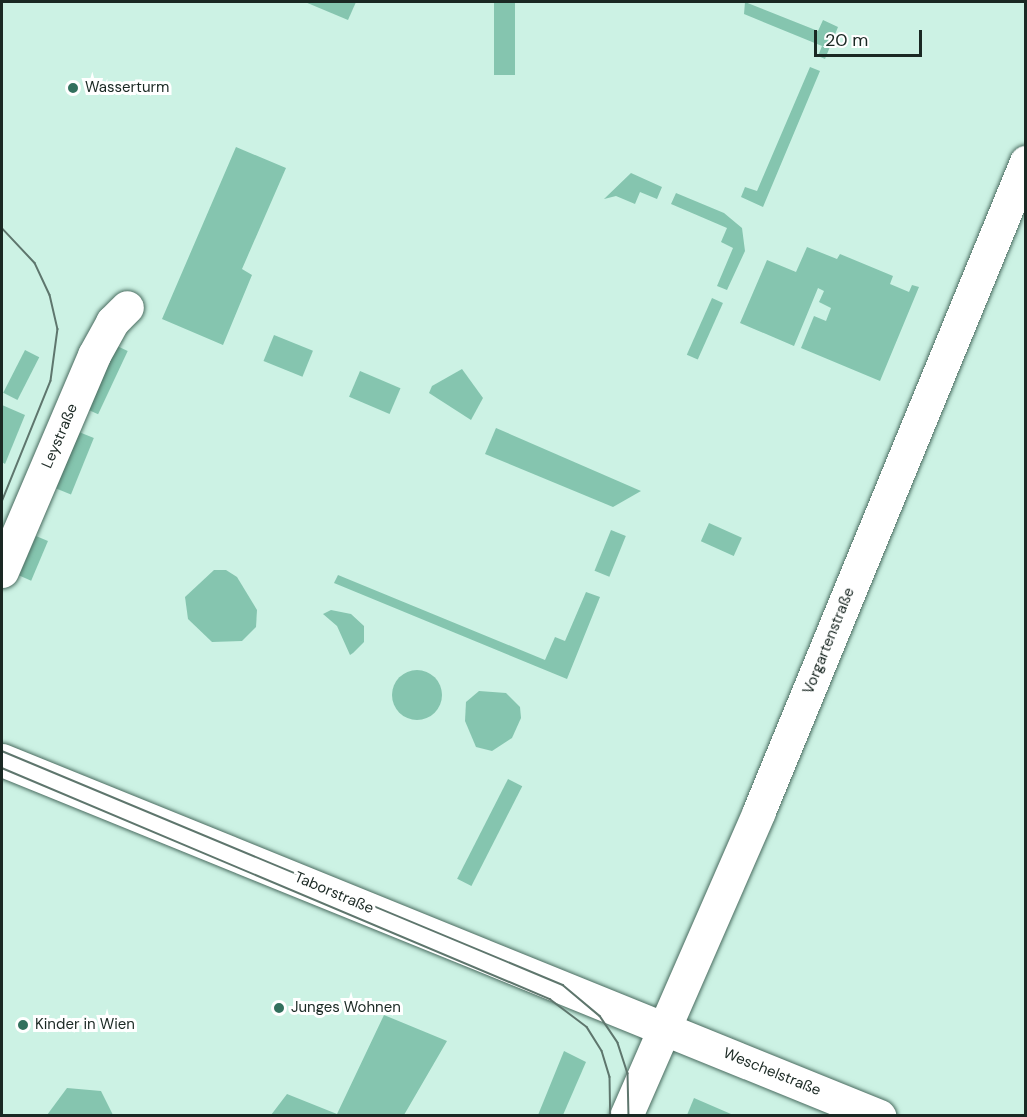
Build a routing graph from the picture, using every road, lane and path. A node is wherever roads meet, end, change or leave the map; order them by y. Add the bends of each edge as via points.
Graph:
1 (1026, 162) edge
2 (127, 307) dead end
3 (2, 571) edge
4 (2, 760) edge
5 (665, 1029) junction
6 (626, 1116) edge
7 (879, 1116) edge

1 - 5 street, Vorgartenstraße via 764,800
2 - 3 street, Leystraße via 112,322 94,356
4 - 5 street, Taborstraße
5 - 6 street, Vorgartenstraße
5 - 7 street, Weschelstraße

